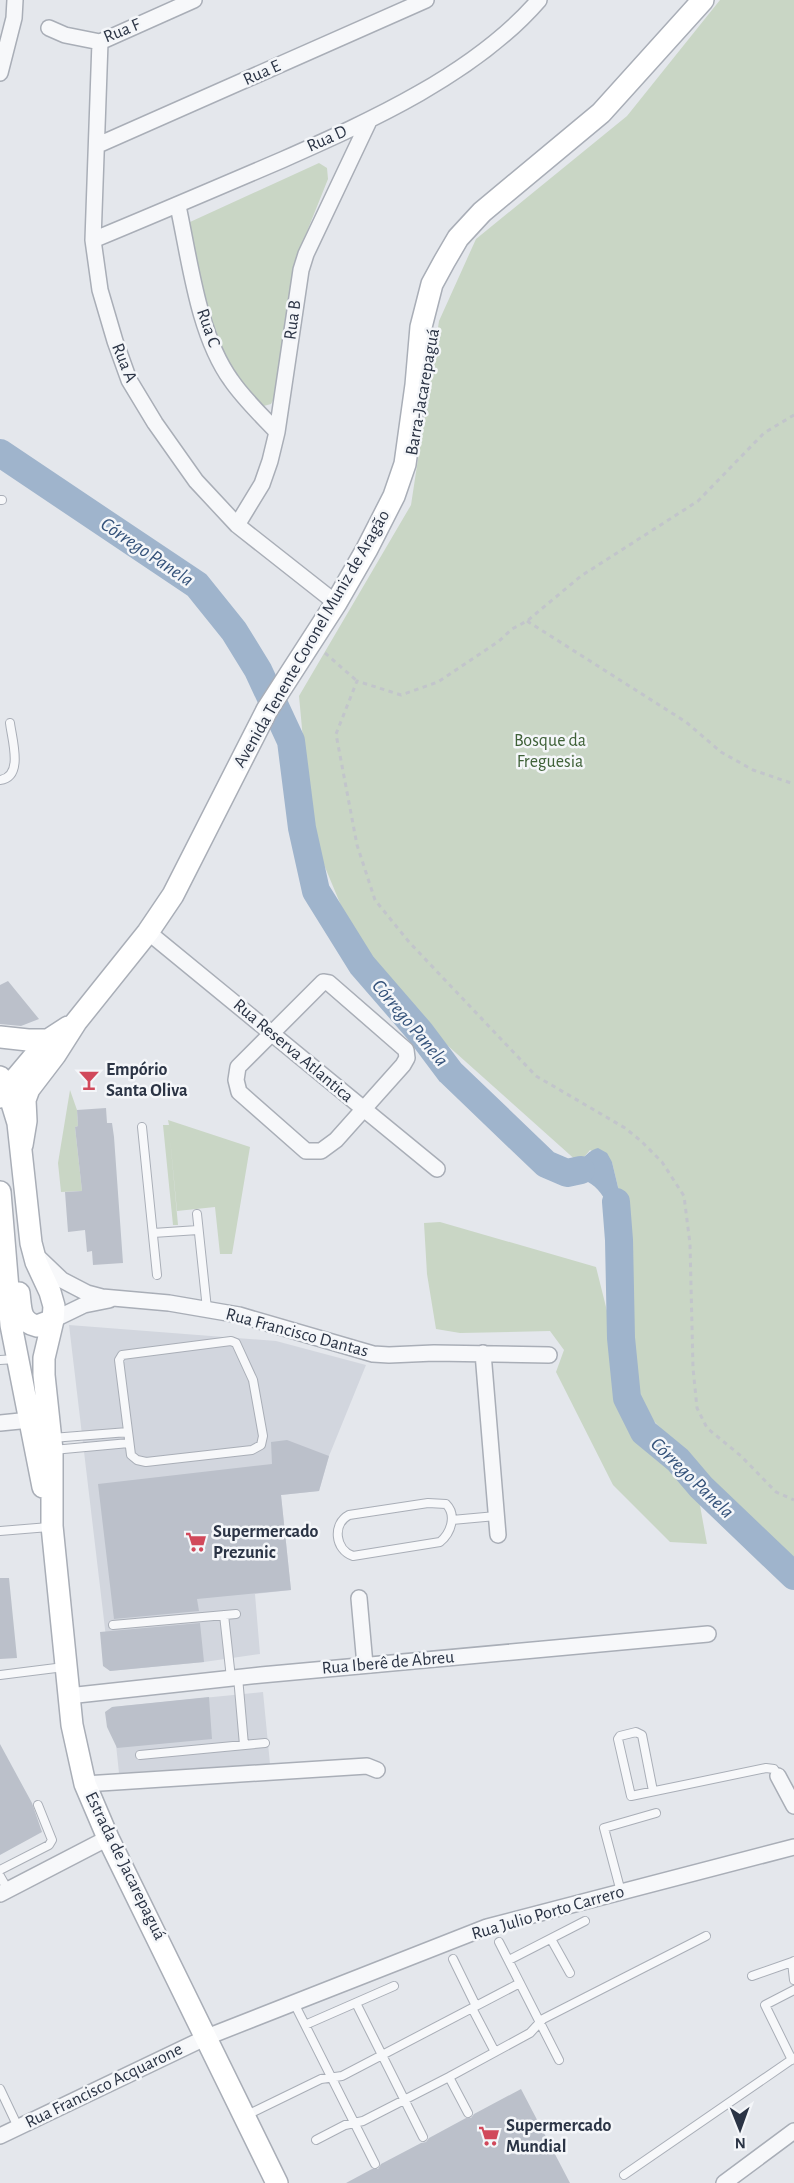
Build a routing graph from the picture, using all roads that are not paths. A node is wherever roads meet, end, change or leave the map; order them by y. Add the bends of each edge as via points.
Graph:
1 (15, 0) edge
2 (194, 0) edge
3 (426, 0) edge
4 (539, 0) edge
5 (703, 0) edge
6 (49, 28) dead end
7 (100, 42) junction
8 (0, 73) edge
9 (369, 121) junction
10 (98, 145) junction
11 (178, 206) junction
12 (93, 240) junction
13 (277, 432) junction
14 (237, 525) junction
15 (336, 603) junction
16 (10, 723) dead end
17 (0, 780) edge
18 (148, 932) junction
19 (76, 1022) junction
20 (271, 1032) junction
21 (0, 1037) edge
22 (48, 1040) junction
23 (2, 1087) edge
24 (364, 1110) junction
25 (142, 1127) dead end
26 (22, 1145) junction
27 (438, 1169) dead end
28 (0, 1192) edge
29 (196, 1214) dead end
30 (1, 1225) edge
31 (198, 1230) junction
32 (153, 1233) junction
33 (2, 1247) edge
34 (34, 1252) junction
35 (157, 1275) dead end
36 (118, 1298) junction
37 (207, 1309) junction
38 (53, 1320) junction
39 (483, 1353) junction
40 (549, 1355) dead end
41 (9, 1359) edge
42 (30, 1420) junction
43 (0, 1423) edge
44 (128, 1432) junction
45 (129, 1443) junction
46 (51, 1444) junction
47 (496, 1516) junction
48 (452, 1520) junction
49 (52, 1526) junction
50 (0, 1532) edge
51 (498, 1535) dead end
52 (359, 1598) dead end
53 (236, 1614) dead end
54 (224, 1615) junction
55 (113, 1625) dead end
56 (708, 1634) dead end
57 (365, 1665) junction
58 (65, 1667) junction
59 (0, 1675) edge
60 (234, 1678) junction
61 (68, 1696) junction
62 (265, 1743) dead end
63 (244, 1745) junction
64 (140, 1755) dead end
65 (377, 1770) dead end
66 (778, 1776) joint
67 (85, 1784) junction
68 (653, 1791) junction
69 (793, 1802) edge
70 (38, 1805) dead end
71 (656, 1813) dead end
72 (108, 1838) junction
73 (794, 1847) edge
74 (0, 1870) edge
75 (0, 1876) edge
76 (4, 1892) edge
77 (621, 1892) junction
78 (585, 1921) dead end
79 (706, 1936) dead end
80 (551, 1939) junction
81 (500, 1942) dead end
82 (453, 1959) dead end
83 (509, 1960) junction
84 (793, 1962) edge
85 (570, 1973) dead end
86 (752, 1976) dead end
87 (794, 1980) edge
88 (520, 1983) junction
89 (394, 1986) dead end
90 (794, 1990) edge
91 (294, 2003) junction
92 (356, 2003) junction
93 (474, 2007) junction
94 (540, 2021) junction
95 (305, 2025) junction
96 (207, 2037) junction
97 (495, 2052) junction
98 (382, 2055) junction
99 (793, 2059) edge
100 (559, 2060) dead end
101 (449, 2077) junction
102 (332, 2078) junction
103 (0, 2089) edge
104 (404, 2100) junction
105 (468, 2113) dead end
106 (245, 2116) junction
107 (354, 2123) junction
108 (18, 2127) junction
109 (794, 2131) edge
110 (0, 2136) edge
111 (423, 2137) dead end
112 (316, 2140) dead end
113 (375, 2164) dead end
114 (624, 2175) dead end
115 (277, 2183) edge
116 (724, 2183) edge

1 - 8 street
2 - 7 street, Rua F
3 - 10 street, Rua E
4 - 9 street, Rua D via 482,51
5 - 15 main road, Avenida Tenente Coronel Muniz de Aragão via 615,99 482,212 458,238 432,284 425,309 405,464 373,539
6 - 7 street, Rua F
7 - 10 street, Rua A
9 - 11 street, Rua D
9 - 13 street, Rua B via 311,239 301,270
10 - 12 street, Rua A
11 - 12 street, Rua D
11 - 13 street, Rua C via 214,349 230,379
12 - 14 street, Rua A via 100,290 129,380 196,481
13 - 14 street, Rua B via 262,484
14 - 15 street, Rua A
15 - 18 main road, Avenida Tenente Coronel Muniz de Aragão via 267,710 174,895
16 - 17 lane via 15,766 7,779
18 - 19 main road, Avenida Tenente Coronel Muniz de Aragão
18 - 20 street, Rua Reserva Atlantica
19 - 22 main road, Avenida Tenente Coronel Muniz de Aragão
19 - 26 main road, Avenida Tenente Coronel Muniz de Aragão via 29,1089
20 - 24 street, Rua Reserva Atlantica
20 - 24 street via 238,1067 239,1092 306,1151 321,1151 329,1146
20 - 24 street via 323,982 329,983 406,1050 403,1065
21 - 22 main road
22 - 23 main road, Avenida Tenente Coronel Muniz de Aragão
23 - 26 main road, Estrada de Jacarepaguá via 18,1123
24 - 27 street, Rua Reserva Atlantica
25 - 32 lane
26 - 34 main road, Estrada de Jacarepaguá
28 - 30 main road, Estrada de Jacarepaguá
29 - 31 lane
30 - 33 main road, Estrada de Jacarepaguá
31 - 32 lane
31 - 37 lane
32 - 35 lane
33 - 38 main road via 16,1269 22,1316 37,1326
33 - 41 main road, Estrada de Jacarepaguá via 11,1325
34 - 36 street, Rua Francisco Dantas via 51,1272 73,1286 95,1295
34 - 38 main road, Estrada de Jacarepaguá via 52,1297
36 - 37 street, Rua Francisco Dantas
36 - 38 street, Rua Francisco Dantas via 84,1305
37 - 39 street, Rua Francisco Dantas via 373,1354
38 - 46 main road, Estrada de Jacarepaguá via 44,1367
39 - 40 street, Rua Francisco Dantas
39 - 47 street
41 - 42 main road, Estrada de Jacarepaguá
42 - 43 street
42 - 49 main road, Estrada de Jacarepaguá
44 - 45 lane
44 - 45 lane via 119,1360 122,1355 236,1343 253,1380 263,1436 261,1445 252,1450 146,1462 131,1455
44 - 46 lane
45 - 46 lane
46 - 49 main road, Estrada de Jacarepaguá
47 - 48 lane
47 - 51 street
48 - 48 lane via 448,1536 440,1542 353,1556 341,1549 337,1527 349,1515 428,1503 446,1504
49 - 50 lane
49 - 58 main road, Estrada de Jacarepaguá
52 - 57 street
53 - 54 lane
54 - 55 lane
54 - 60 lane
56 - 57 street, Rua Iberê de Abreu
57 - 60 street, Rua Iberê de Abreu
58 - 59 lane
58 - 61 main road, Estrada de Jacarepaguá
60 - 61 street, Rua Iberê de Abreu
60 - 63 lane
61 - 67 main road, Estrada de Jacarepaguá
62 - 63 lane
63 - 64 lane
65 - 67 street via 367,1766
66 - 68 lane via 774,1769 766,1768
66 - 69 street
67 - 72 main road, Estrada de Jacarepaguá
68 - 68 lane via 631,1796 620,1736 636,1732 642,1735
70 - 74 lane via 52,1840
71 - 77 lane via 604,1828
72 - 76 street
72 - 96 main road, Estrada de Jacarepaguá
73 - 77 street, Rua Julio Porto Carrero
75 - 76 lane
77 - 91 street, Rua Julio Porto Carrero via 487,1927
78 - 80 lane
79 - 94 lane
80 - 83 lane
80 - 85 lane
81 - 83 lane
82 - 93 lane
83 - 88 lane
84 - 86 lane
84 - 87 lane
88 - 93 lane
88 - 94 lane
89 - 92 lane
90 - 99 lane via 765,2005
91 - 95 lane
91 - 96 street, Rua Julio Porto Carrero
92 - 95 lane
92 - 98 lane
93 - 97 lane
93 - 98 lane
94 - 97 lane via 530,2033
94 - 100 lane
95 - 102 lane
96 - 106 main road, Estrada de Jacarepaguá
96 - 108 street, Rua Francisco Acquarone
97 - 101 lane
98 - 102 lane
98 - 104 lane
99 - 114 lane
101 - 104 lane
101 - 105 lane
102 - 106 lane via 321,2079
102 - 107 lane
103 - 108 lane
104 - 107 lane
104 - 111 lane
106 - 115 main road, Estrada de Jacarepaguá
107 - 112 lane
107 - 113 lane
108 - 110 street, Rua Francisco Acquarone
109 - 116 street

